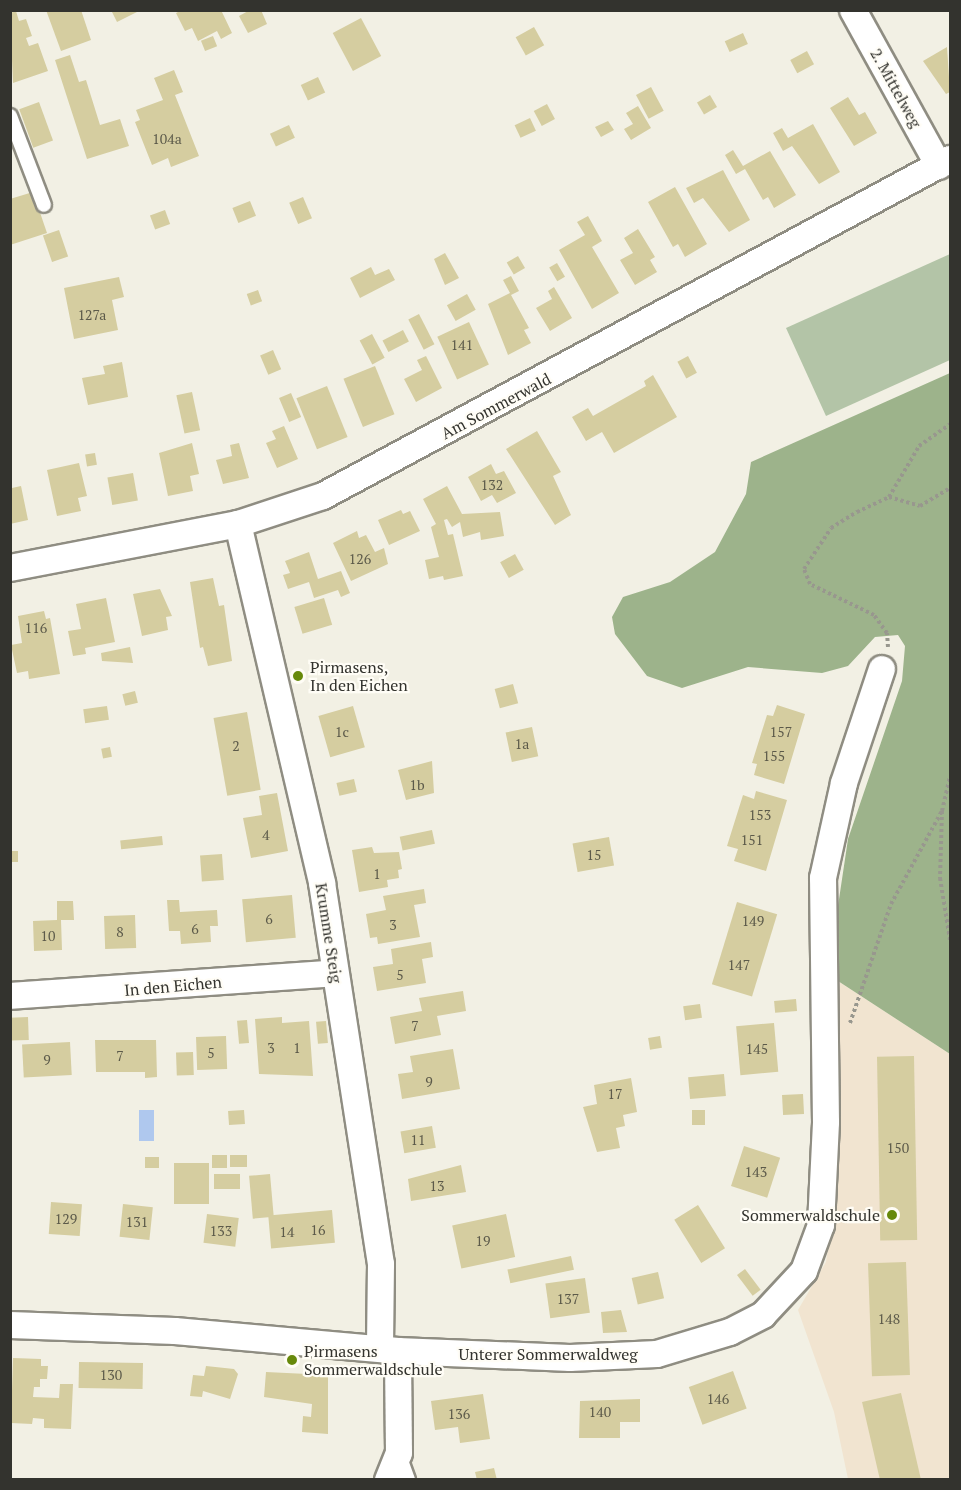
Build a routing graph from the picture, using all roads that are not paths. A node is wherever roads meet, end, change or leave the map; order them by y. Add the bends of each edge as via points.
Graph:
1 (853, 10) edge
2 (10, 116) edge
3 (945, 163) edge
4 (44, 205) dead end
5 (238, 524) junction
6 (10, 568) edge
7 (882, 669) road end
8 (336, 973) junction
9 (10, 996) edge
10 (10, 1325) edge
11 (389, 1349) junction
12 (399, 1453) junction
13 (388, 1479) edge
14 (408, 1479) edge

1 - 3 street, 2. Mittelweg
2 - 4 lane
3 - 5 street, Am Sommerwald via 372,472 323,496
5 - 6 street, Am Sommerwald
5 - 8 street, Krumme Steig via 303,790
7 - 11 street, Unterer Sommerwaldweg via 844,783 823,878 826,1193 821,1225 804,1271 763,1315 730,1332 657,1354 570,1358
8 - 9 street, In den Eichen
8 - 11 street, Krumme Steig via 381,1264
10 - 11 street, Unterer Sommerwaldweg via 175,1331
11 - 12 street, Krumme Steig
12 - 13 street, Krumme Steig
12 - 14 lane, Krumme Steig

